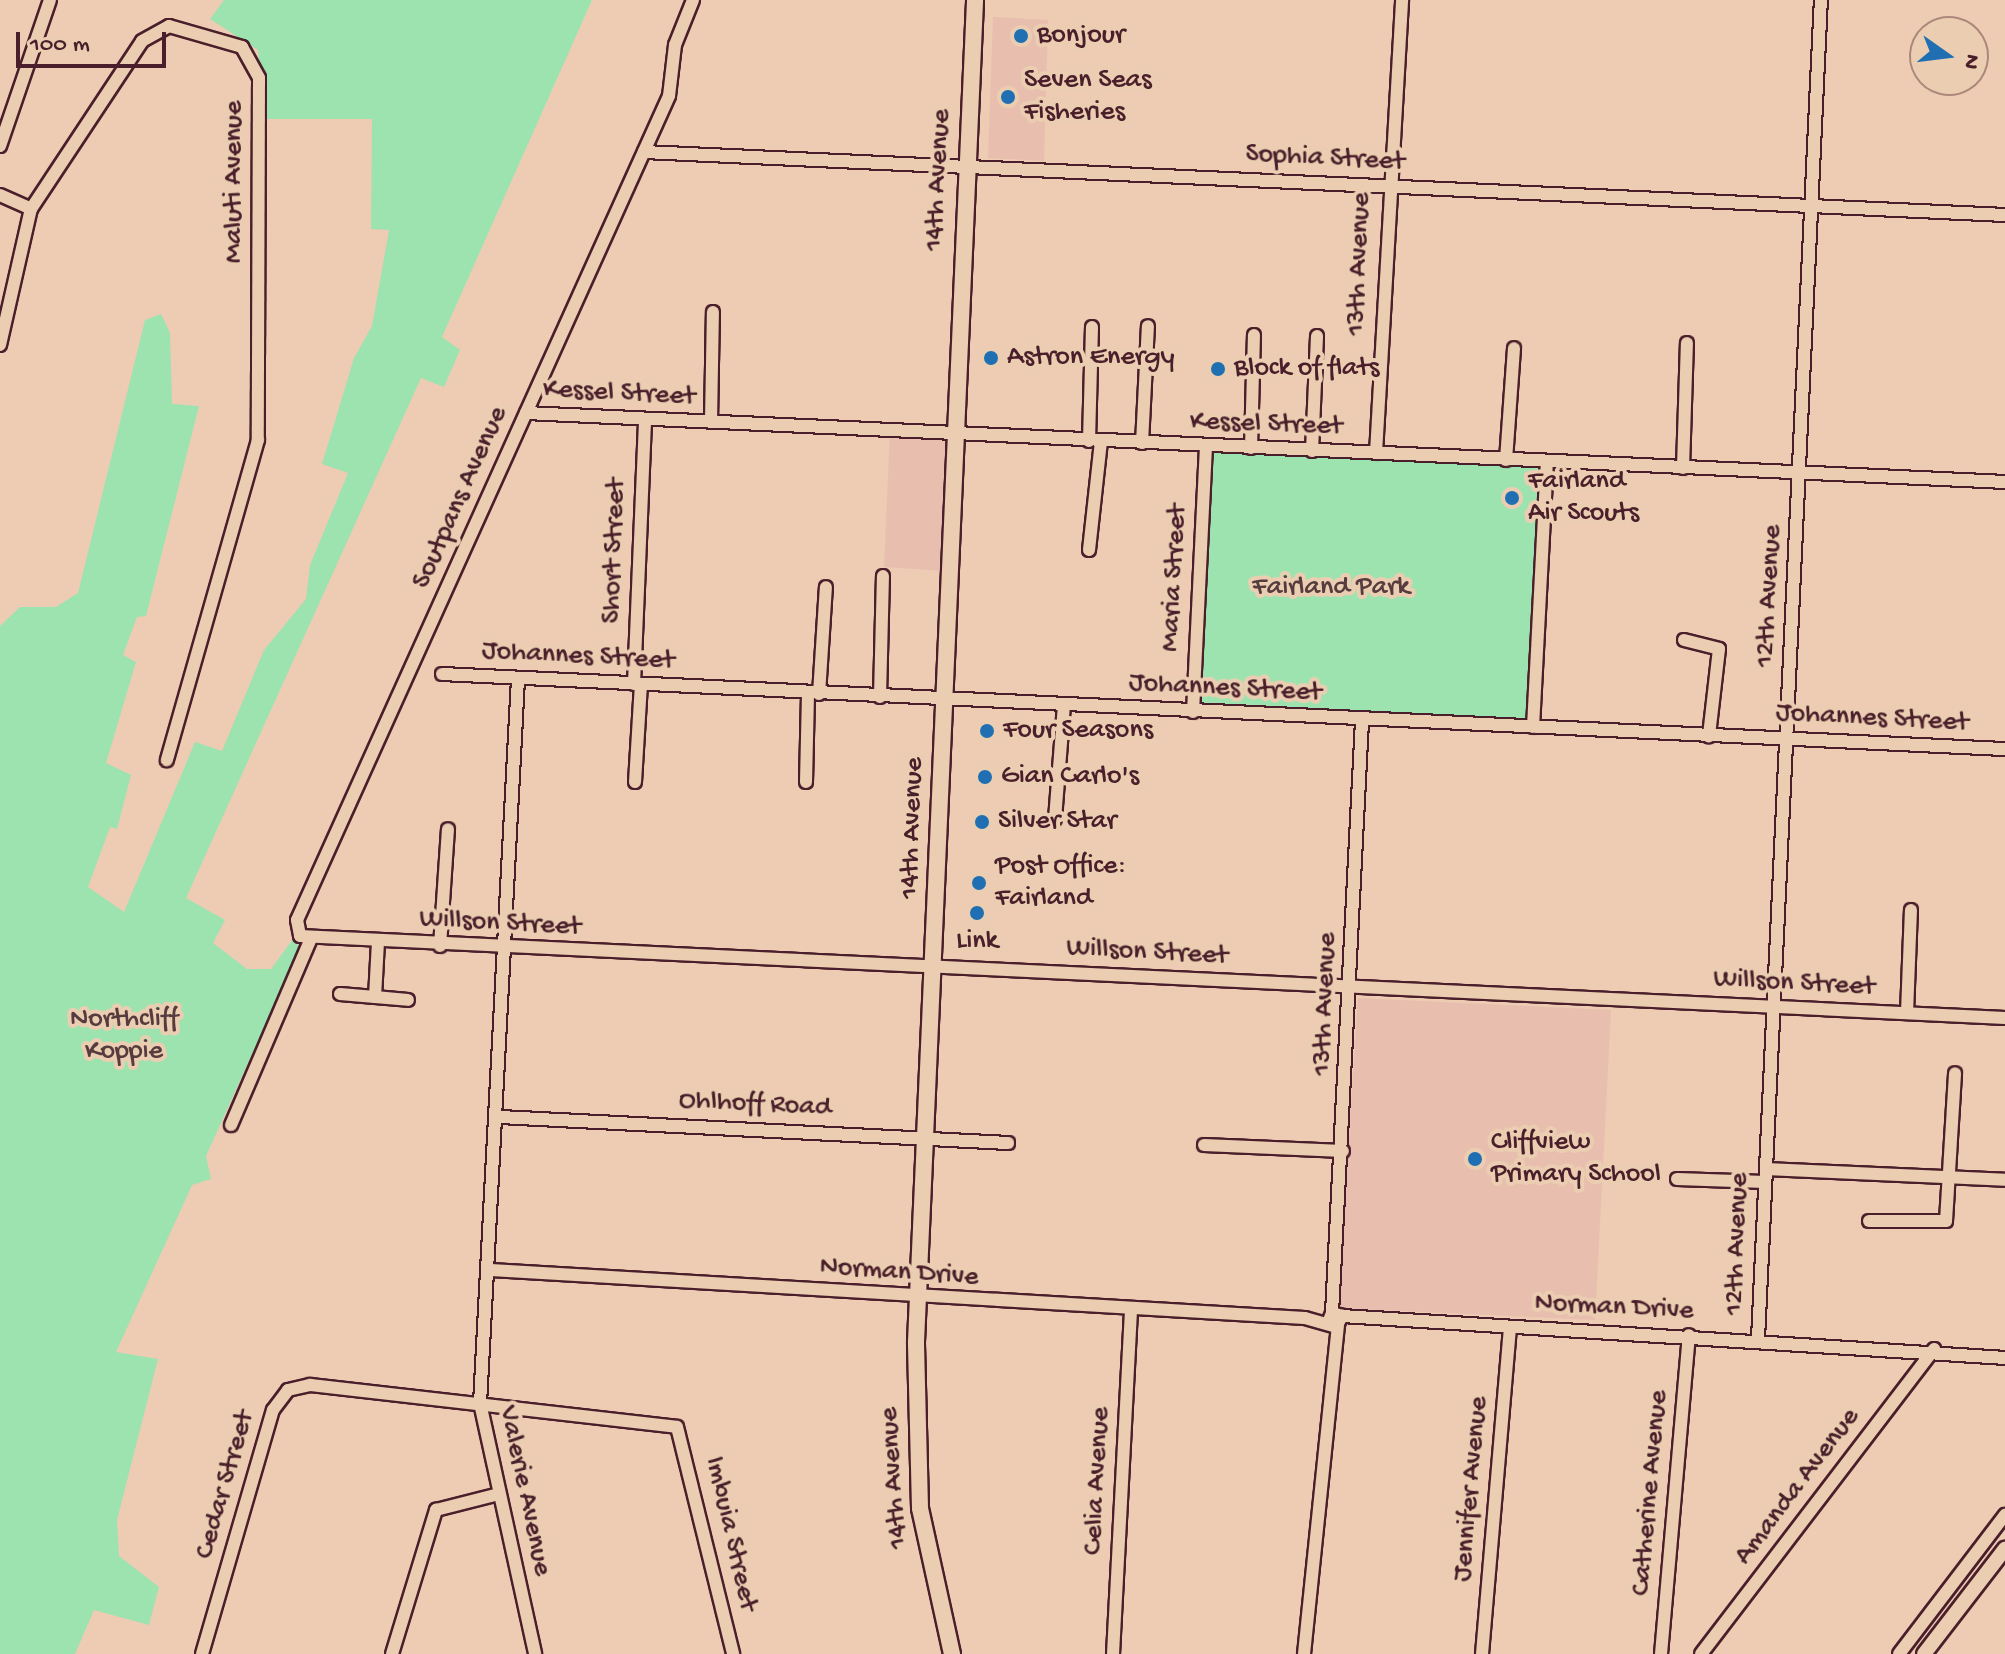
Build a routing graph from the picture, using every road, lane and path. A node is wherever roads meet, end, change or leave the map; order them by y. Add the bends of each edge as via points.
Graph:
1 (50, 0) edge
2 (693, 0) edge
3 (975, 0) edge
4 (1394, 0) edge
5 (1402, 0) edge
6 (1821, 0) edge
7 (1394, 77) junction
8 (0, 146) edge
9 (644, 152) junction
10 (966, 167) junction
11 (1387, 186) junction
12 (0, 195) edge
13 (31, 209) junction
14 (1811, 210) junction
15 (2005, 215) edge
16 (713, 312) dead end
17 (1148, 326) dead end
18 (1092, 327) dead end
19 (1254, 335) dead end
20 (1317, 336) dead end
21 (1687, 343) dead end
22 (0, 345) edge
23 (1514, 348) dead end
24 (526, 413) junction
25 (645, 419) junction
26 (711, 422) junction
27 (952, 433) junction
28 (1095, 441) junction
29 (1142, 443) junction
30 (1206, 447) junction
31 (1251, 448) junction
32 (1312, 451) junction
33 (1376, 453) junction
34 (1506, 460) junction
35 (1547, 462) junction
36 (1683, 468) junction
37 (1800, 473) junction
38 (2005, 482) edge
39 (1089, 550) dead end
40 (883, 576) dead end
41 (826, 587) dead end
42 (1684, 640) dead end
43 (442, 674) dead end
44 (518, 679) junction
45 (638, 685) junction
46 (814, 693) junction
47 (880, 697) junction
48 (943, 700) junction
49 (1064, 705) junction
50 (1193, 712) junction
51 (1362, 720) junction
52 (1533, 727) junction
53 (1709, 736) junction
54 (1787, 739) junction
55 (2005, 749) edge
56 (167, 760) dead end
57 (635, 782) dead end
58 (806, 782) dead end
59 (1055, 819) dead end
60 (448, 829) dead end
61 (1911, 910) dead end
62 (311, 938) junction
63 (378, 941) junction
64 (440, 946) junction
65 (505, 950) junction
66 (934, 966) junction
67 (1350, 986) junction
68 (340, 994) dead end
69 (375, 997) junction
70 (408, 1000) dead end
71 (1773, 1006) junction
72 (1907, 1013) junction
73 (2005, 1018) edge
74 (1955, 1073) dead end
75 (500, 1117) junction
76 (231, 1125) dead end
77 (926, 1138) junction
78 (1008, 1143) dead end
79 (1204, 1145) dead end
80 (1343, 1151) junction
81 (1765, 1175) junction
82 (1949, 1177) junction
83 (1677, 1179) dead end
84 (2005, 1180) edge
85 (1869, 1221) dead end
86 (491, 1270) junction
87 (919, 1298) junction
88 (1131, 1309) junction
89 (1335, 1319) junction
90 (1510, 1327) junction
91 (1689, 1335) junction
92 (1758, 1339) junction
93 (1934, 1349) junction
94 (2005, 1358) edge
95 (480, 1403) junction
96 (677, 1427) joint
97 (499, 1494) junction
98 (2005, 1515) edge
99 (2005, 1549) edge
100 (202, 1654) edge
101 (392, 1654) edge
102 (535, 1654) edge
103 (733, 1654) edge
104 (952, 1654) edge
105 (1113, 1654) edge
106 (1304, 1654) edge
107 (1482, 1654) edge
108 (1661, 1654) edge
109 (1701, 1654) edge
110 (1899, 1654) edge
111 (1924, 1654) edge

1 - 8 street
2 - 9 street, Soutpans Avenue via 675,45 671,91
3 - 10 main road, 14th Avenue
4 - 7 street, 13th Avenue
5 - 7 street, 13th Avenue
6 - 14 street, 12th Avenue
7 - 11 street, 13th Avenue
9 - 10 street, Sophia Street
9 - 24 street, Soutpans Avenue
10 - 11 street, Sophia Street
10 - 27 main road, 14th Avenue
11 - 14 street, Sophia Street
11 - 33 street, 13th Avenue
12 - 13 street
13 - 22 street, Maluti Avenue
13 - 56 street, Maluti Avenue via 150,33 169,26 199,31 232,40 253,58 260,89 257,455
14 - 15 street, Sophia Street
14 - 37 street, 12th Avenue
16 - 26 street
17 - 29 street
18 - 28 street
19 - 31 street
20 - 32 street
21 - 36 street
23 - 34 street
24 - 25 street, Kessel Street
24 - 62 street, Soutpans Avenue via 296,923 298,934
25 - 26 street, Kessel Street
25 - 45 street, Short Street
26 - 27 street, Kessel Street
27 - 28 street, Kessel Street
27 - 48 main road, 14th Avenue
28 - 29 street, Kessel Street
28 - 39 street
29 - 30 street, Kessel Street
30 - 31 street, Kessel Street
30 - 50 street, Maria Street
31 - 32 street, Kessel Street
32 - 33 street, Kessel Street
33 - 34 street, Kessel Street
34 - 35 street, Kessel Street
35 - 36 street, Kessel Street
35 - 52 street
36 - 37 street, Kessel Street
37 - 38 street, Kessel Street
37 - 54 street, 12th Avenue
40 - 47 street
41 - 46 street
42 - 53 street via 1719,649
43 - 44 street, Johannes Street
44 - 45 street, Johannes Street
44 - 65 street, Valerie Avenue
45 - 46 street, Johannes Street
45 - 57 street, Short Street
46 - 47 street, Johannes Street
46 - 58 street
47 - 48 street, Johannes Street
48 - 49 street, Johannes Street
48 - 66 main road, 14th Avenue
49 - 50 street, Johannes Street
49 - 59 street
50 - 51 street, Johannes Street
51 - 52 street, Johannes Street
51 - 67 street, 13th Avenue
52 - 53 street, Johannes Street
53 - 54 street, Johannes Street
54 - 55 street, Johannes Street
54 - 71 street, 12th Avenue
60 - 64 street
61 - 72 street
62 - 63 street, Willson Street
62 - 76 street
63 - 64 street, Willson Street
63 - 69 street
64 - 65 street, Willson Street
65 - 66 street, Willson Street
65 - 75 street, Valerie Avenue
66 - 67 street, Willson Street
66 - 77 main road, 14th Avenue
67 - 71 street, Willson Street
67 - 80 street, 13th Avenue
68 - 69 street
69 - 70 street
71 - 72 street, Willson Street
71 - 81 street, 12th Avenue
72 - 73 street, Willson Street
74 - 82 street
75 - 77 street, Ohlhoff Road
75 - 86 street, Valerie Avenue
77 - 78 street, Ohlhoff Road
77 - 87 main road, 14th Avenue
79 - 80 street
80 - 89 street, 13th Avenue
81 - 82 street
81 - 83 street
81 - 92 street, 12th Avenue
82 - 84 street
82 - 85 street via 1945,1223
86 - 87 street, Norman Drive
86 - 95 street, Valerie Avenue
87 - 88 street, Norman Drive
87 - 104 main road, 14th Avenue via 916,1478
88 - 89 street, Norman Drive
88 - 105 street, Celia Avenue
89 - 90 street, Norman Drive
89 - 106 street, 13th Avenue
90 - 91 street, Norman Drive
90 - 107 street, Jennifer Avenue
91 - 92 street, Norman Drive
91 - 108 street, Catherine Avenue
92 - 93 street, Norman Drive
93 - 94 street, Norman Drive
93 - 109 street, Amanda Avenue
95 - 96 street, Cedar Street
95 - 97 street, Valerie Avenue
95 - 100 street, Cedar Street via 301,1386 278,1399
96 - 103 street, Imbuia Street
97 - 101 street via 436,1510
97 - 102 street, Valerie Avenue
98 - 110 street
99 - 111 street

